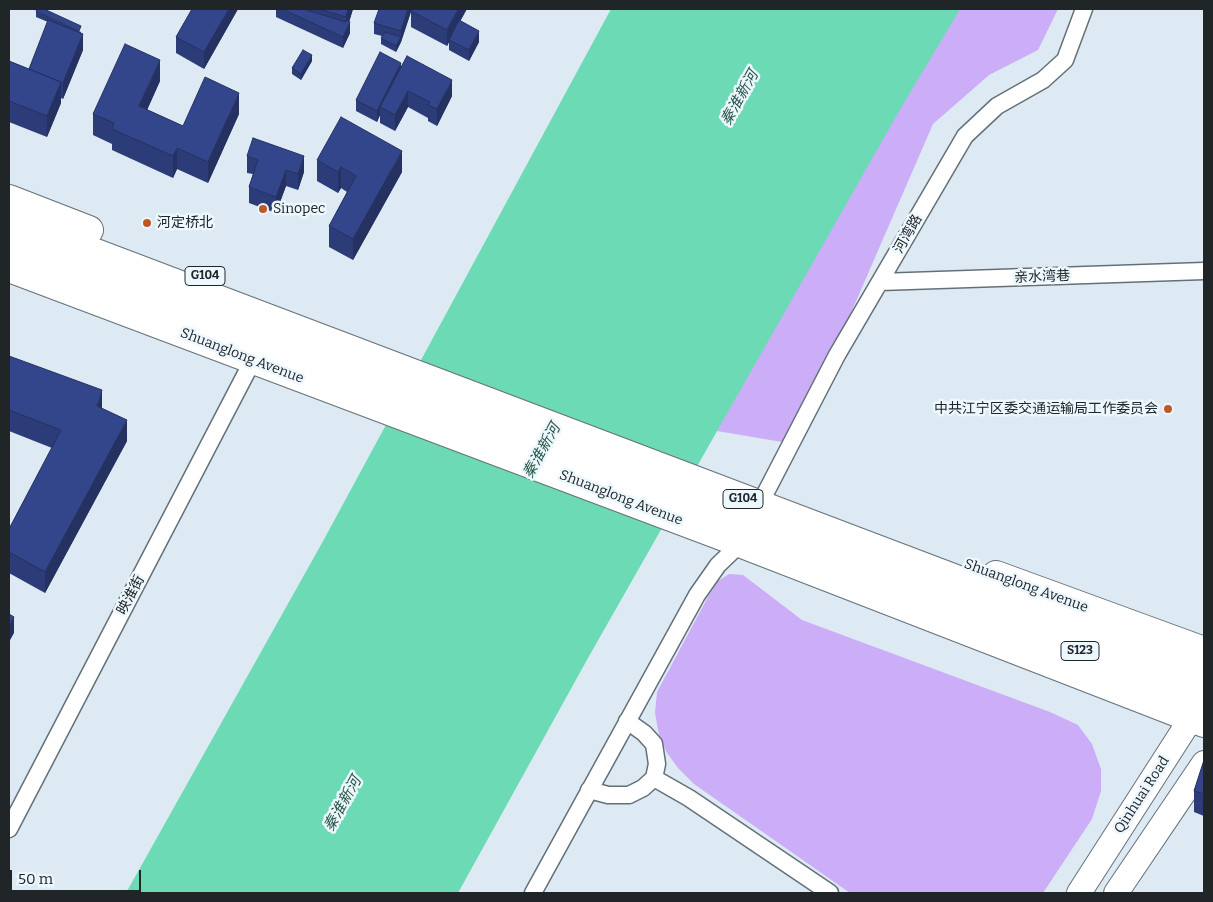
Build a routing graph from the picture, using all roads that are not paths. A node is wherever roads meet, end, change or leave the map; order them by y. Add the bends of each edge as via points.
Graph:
1 (1084, 9) edge
2 (9, 199) edge
3 (9, 220) edge
4 (9, 244) edge
5 (9, 268) edge
6 (1204, 271) edge
7 (880, 282) junction
8 (278, 332) junction
9 (253, 360) junction
10 (757, 489) junction
11 (733, 540) junction
12 (956, 606) joint
13 (1204, 651) edge
14 (1204, 673) edge
15 (1201, 708) edge
16 (627, 721) junction
17 (1204, 763) edge
18 (654, 778) junction
19 (589, 790) junction
20 (9, 829) edge
21 (533, 893) edge
22 (830, 893) edge
23 (1079, 893) edge
24 (1116, 893) edge

1 - 7 street, 河湾路 via 1065,60 1042,80 997,106 965,136
2 - 10 highway, Shuanglong Avenue / G104
3 - 8 highway, G104
4 - 8 highway, G104
5 - 9 highway, Shuanglong Avenue
6 - 7 street, 亲水湾巷
7 - 10 street, 河湾路
8 - 12 highway, G104
8 - 14 highway, G104
9 - 11 highway, Shuanglong Avenue
9 - 20 street, 映淮街
10 - 13 highway, Shuanglong Avenue / G104
11 - 15 highway, Shuanglong Avenue
11 - 16 street via 697,595
12 - 15 highway, S123
15 - 23 main road, Qinhuai Road
16 - 18 street via 654,744 657,764
16 - 19 street
17 - 24 main road
18 - 19 street via 629,795 608,795
18 - 22 street
19 - 21 street

